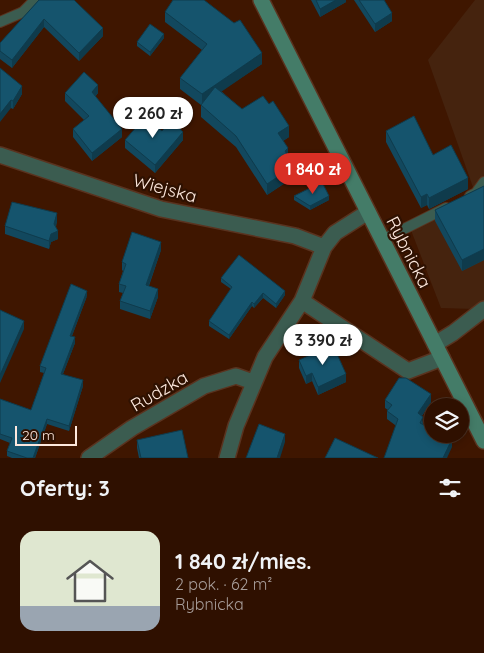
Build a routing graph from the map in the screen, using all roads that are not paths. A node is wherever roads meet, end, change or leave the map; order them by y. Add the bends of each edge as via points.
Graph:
1 (35, 0) edge
2 (261, 0) edge
3 (0, 22) edge
4 (0, 155) edge
5 (484, 182) edge
6 (368, 212) junction
7 (382, 240) junction
8 (324, 247) junction
9 (302, 301) junction
10 (484, 308) edge
11 (435, 344) junction
12 (442, 358) junction
13 (254, 382) junction
14 (484, 441) edge
15 (89, 458) edge
16 (227, 458) edge

1 - 3 lane via 23,12
2 - 6 street, Rybnicka
4 - 8 street, Wiejska via 161,209 295,236
5 - 7 lane via 476,193
6 - 7 street, Rybnicka
6 - 8 street via 335,233
7 - 11 street, Rybnicka
8 - 9 street
9 - 12 street via 408,371
9 - 13 street via 272,345
10 - 11 street
11 - 12 street, Rybnicka
12 - 14 street, Rybnicka
13 - 15 street, Rudzka via 230,376 204,386 132,428
13 - 16 street

